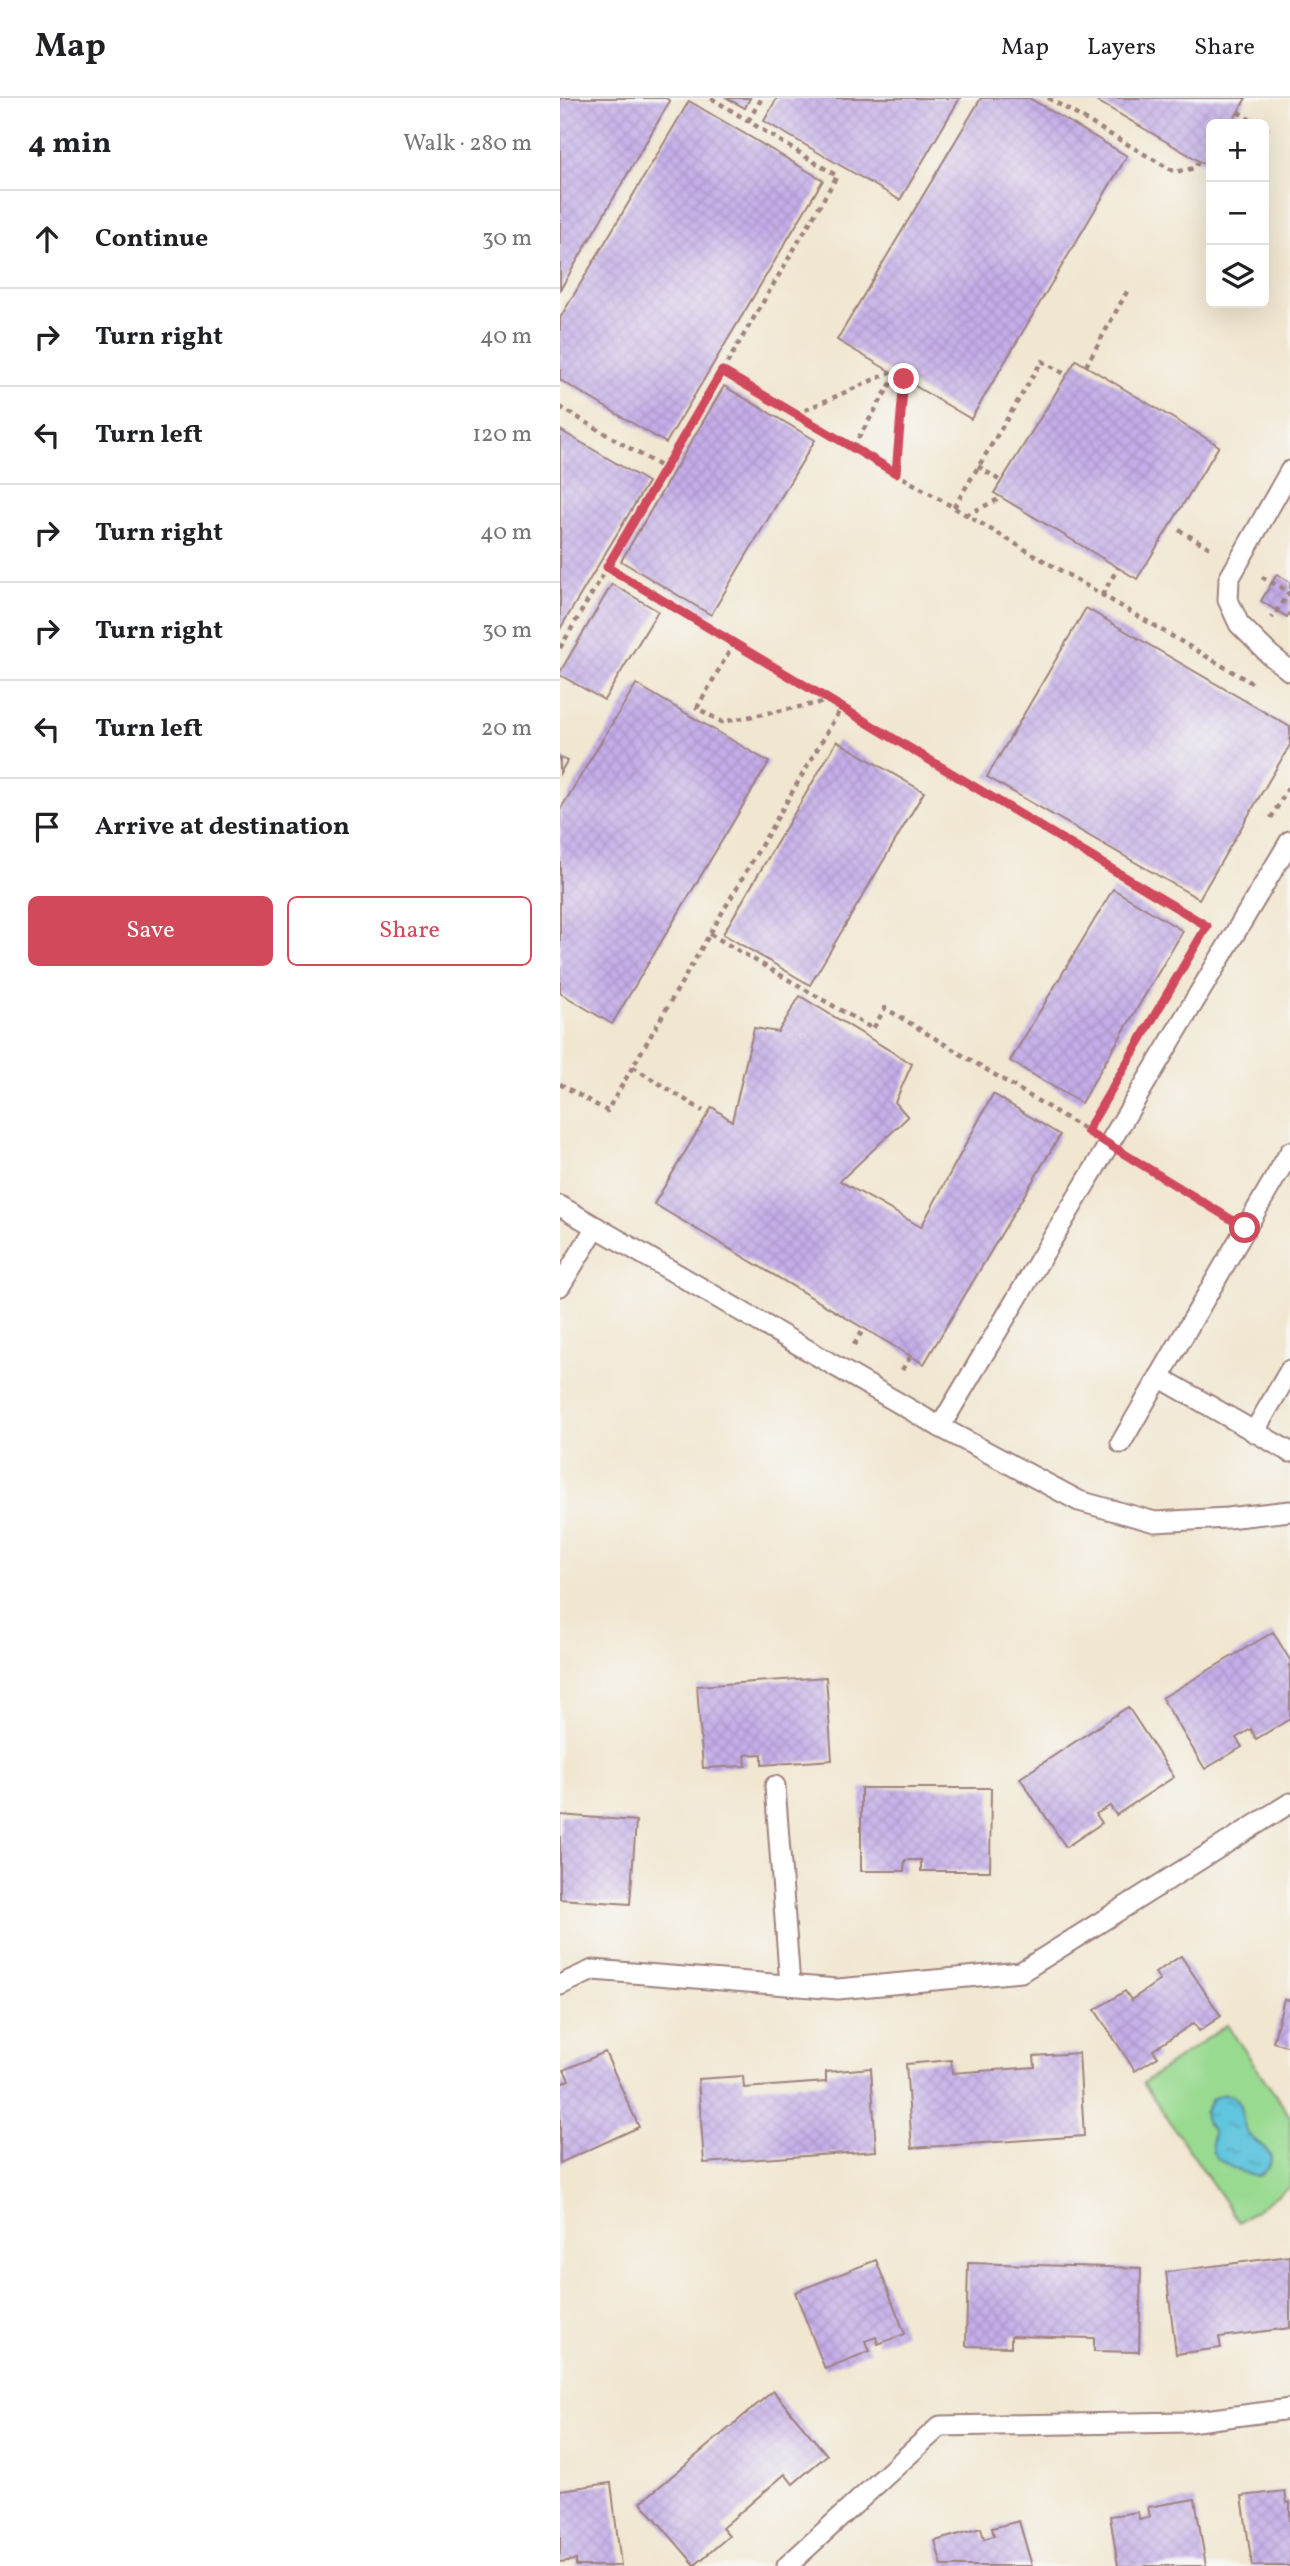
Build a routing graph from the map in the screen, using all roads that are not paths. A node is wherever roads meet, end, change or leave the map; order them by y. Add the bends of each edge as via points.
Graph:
1 (1290, 471) edge
2 (1290, 671) edge
3 (1290, 841) edge
4 (1290, 1152) edge
5 (560, 1206) edge
6 (596, 1227) junction
7 (560, 1286) edge
8 (1290, 1370) edge
9 (1159, 1377) junction
10 (940, 1427) junction
11 (1254, 1432) junction
12 (1121, 1443) dead end
13 (1290, 1452) edge
14 (1290, 1511) edge
15 (775, 1786) dead end
16 (1290, 1803) edge
17 (560, 1985) edge
18 (790, 1985) junction
19 (1290, 2409) edge
20 (787, 2566) edge

1 - 2 lane via 1229,579 1228,600 1239,624
3 - 10 lane
4 - 9 lane
5 - 6 lane
6 - 7 lane
6 - 10 lane
8 - 11 lane
9 - 11 lane
9 - 12 lane
10 - 14 lane via 1079,1501 1156,1522
11 - 13 lane
15 - 18 lane
16 - 18 lane via 1020,1972 838,1989
17 - 18 lane via 593,1970
19 - 20 lane via 1189,2422 940,2426

